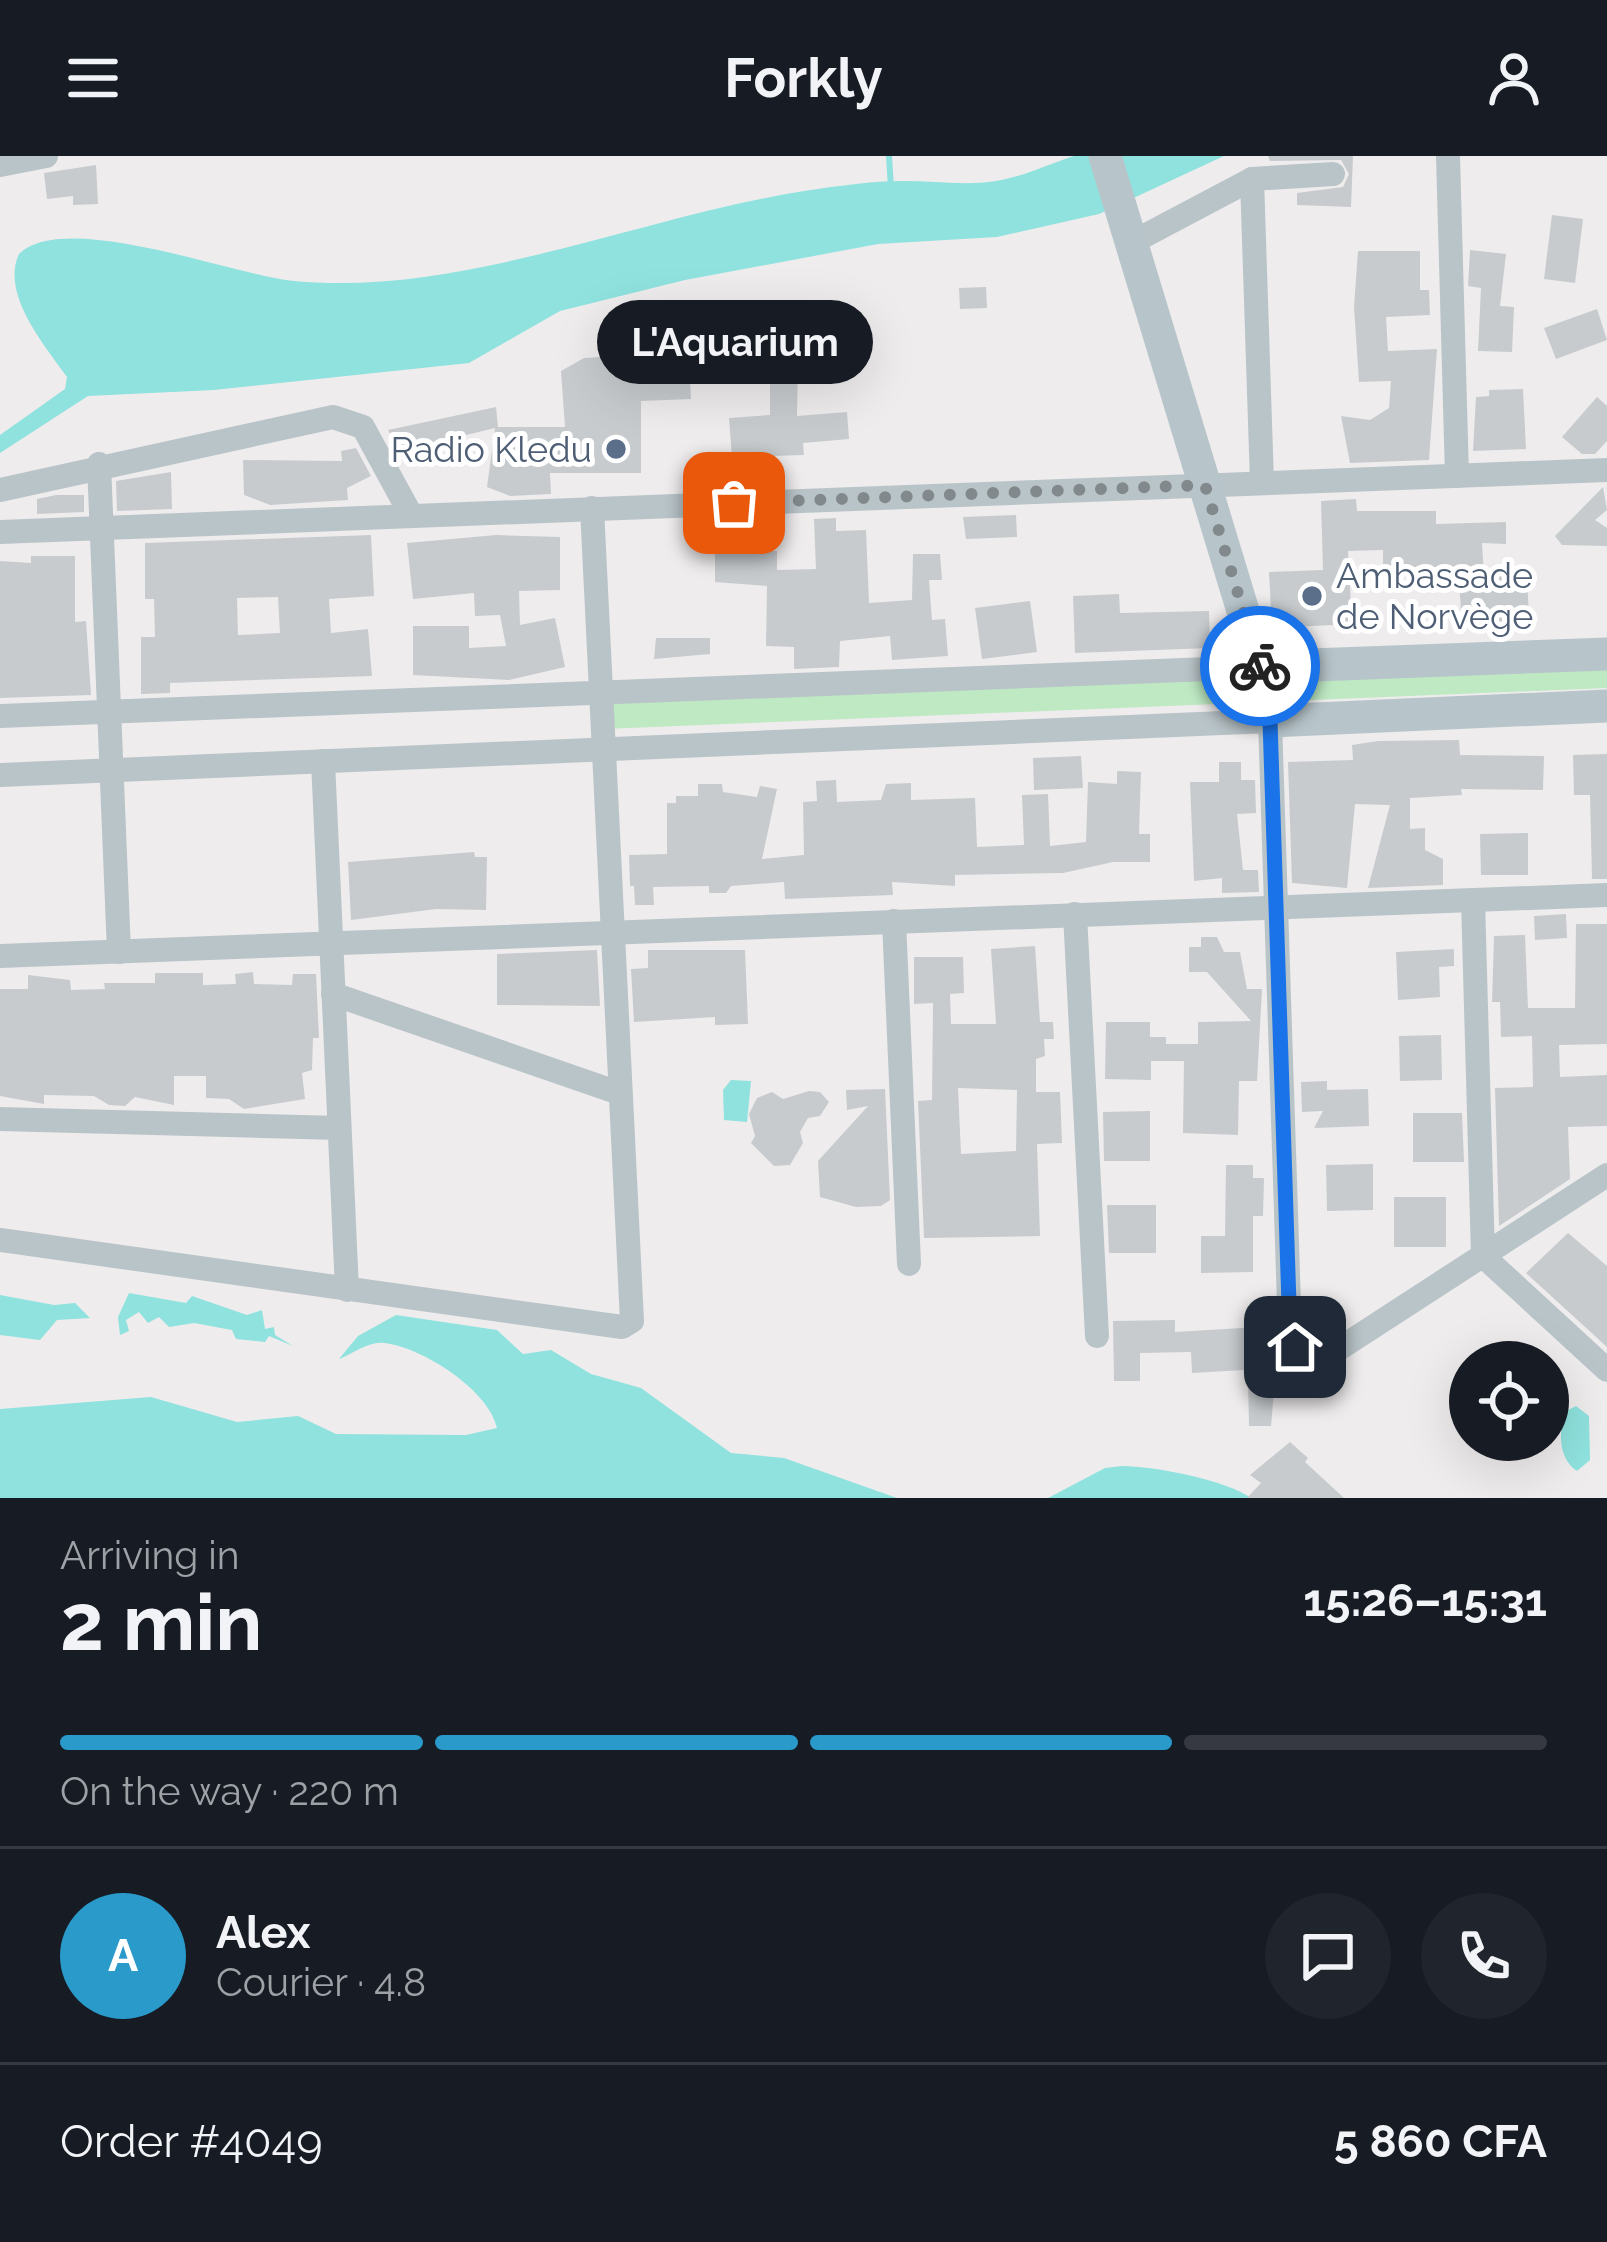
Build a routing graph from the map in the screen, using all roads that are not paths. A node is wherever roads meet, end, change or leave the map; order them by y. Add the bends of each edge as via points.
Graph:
1 (46, 156) edge
2 (1105, 156) edge
3 (1448, 156) edge
4 (0, 165) edge
5 (1333, 175) dead end
6 (1252, 179) junction
7 (1127, 228) junction
8 (99, 464) junction
9 (1607, 470) edge
10 (1456, 476) junction
11 (1262, 483) junction
12 (1205, 485) junction
13 (0, 490) edge
14 (592, 508) junction
15 (411, 515) junction
16 (101, 527) junction
17 (0, 532) edge
18 (1607, 654) edge
19 (1261, 667) junction
20 (601, 693) junction
21 (1607, 706) edge
22 (109, 712) junction
23 (0, 716) edge
24 (1270, 721) junction
25 (603, 749) junction
26 (322, 761) junction
27 (111, 770) junction
28 (0, 775) edge
29 (1607, 895) edge
30 (1473, 900) junction
31 (1276, 907) junction
32 (1076, 914) junction
33 (894, 921) junction
34 (611, 931) junction
35 (331, 944) junction
36 (118, 952) junction
37 (0, 956) edge
38 (333, 994) junction
39 (619, 1093) junction
40 (0, 1119) edge
41 (339, 1128) junction
42 (1607, 1174) edge
43 (0, 1240) edge
44 (1484, 1256) junction
45 (909, 1264) dead end
46 (346, 1289) junction
47 (1097, 1336) dead end
48 (1607, 1370) edge

1 - 4 street
2 - 7 street
3 - 10 street
5 - 6 street
6 - 7 street
6 - 11 street
7 - 12 street
8 - 13 street
8 - 15 street via 348,419 362,427
8 - 16 street
9 - 10 street
10 - 11 street
11 - 12 street
12 - 14 street
12 - 19 street
14 - 15 street
14 - 20 street
15 - 16 street
16 - 17 street
16 - 22 street
18 - 19 street
19 - 20 street
19 - 24 street
20 - 22 street
20 - 25 street
21 - 24 street
22 - 23 street
22 - 27 street
24 - 25 street
24 - 31 street
25 - 26 street
25 - 34 street
26 - 27 street
26 - 35 street
27 - 28 street
27 - 36 street
29 - 30 street
30 - 31 street
30 - 44 street
31 - 32 street
31 - 44 street via 1295,1347 1312,1360 1328,1355
32 - 33 street
32 - 47 street
33 - 34 street
33 - 45 street
34 - 35 street
34 - 39 street
35 - 36 street
35 - 38 street
36 - 37 street
38 - 39 street
38 - 41 street
39 - 46 street via 634,1316 628,1326
40 - 41 street
41 - 46 street
42 - 44 street
43 - 46 street
44 - 48 street

